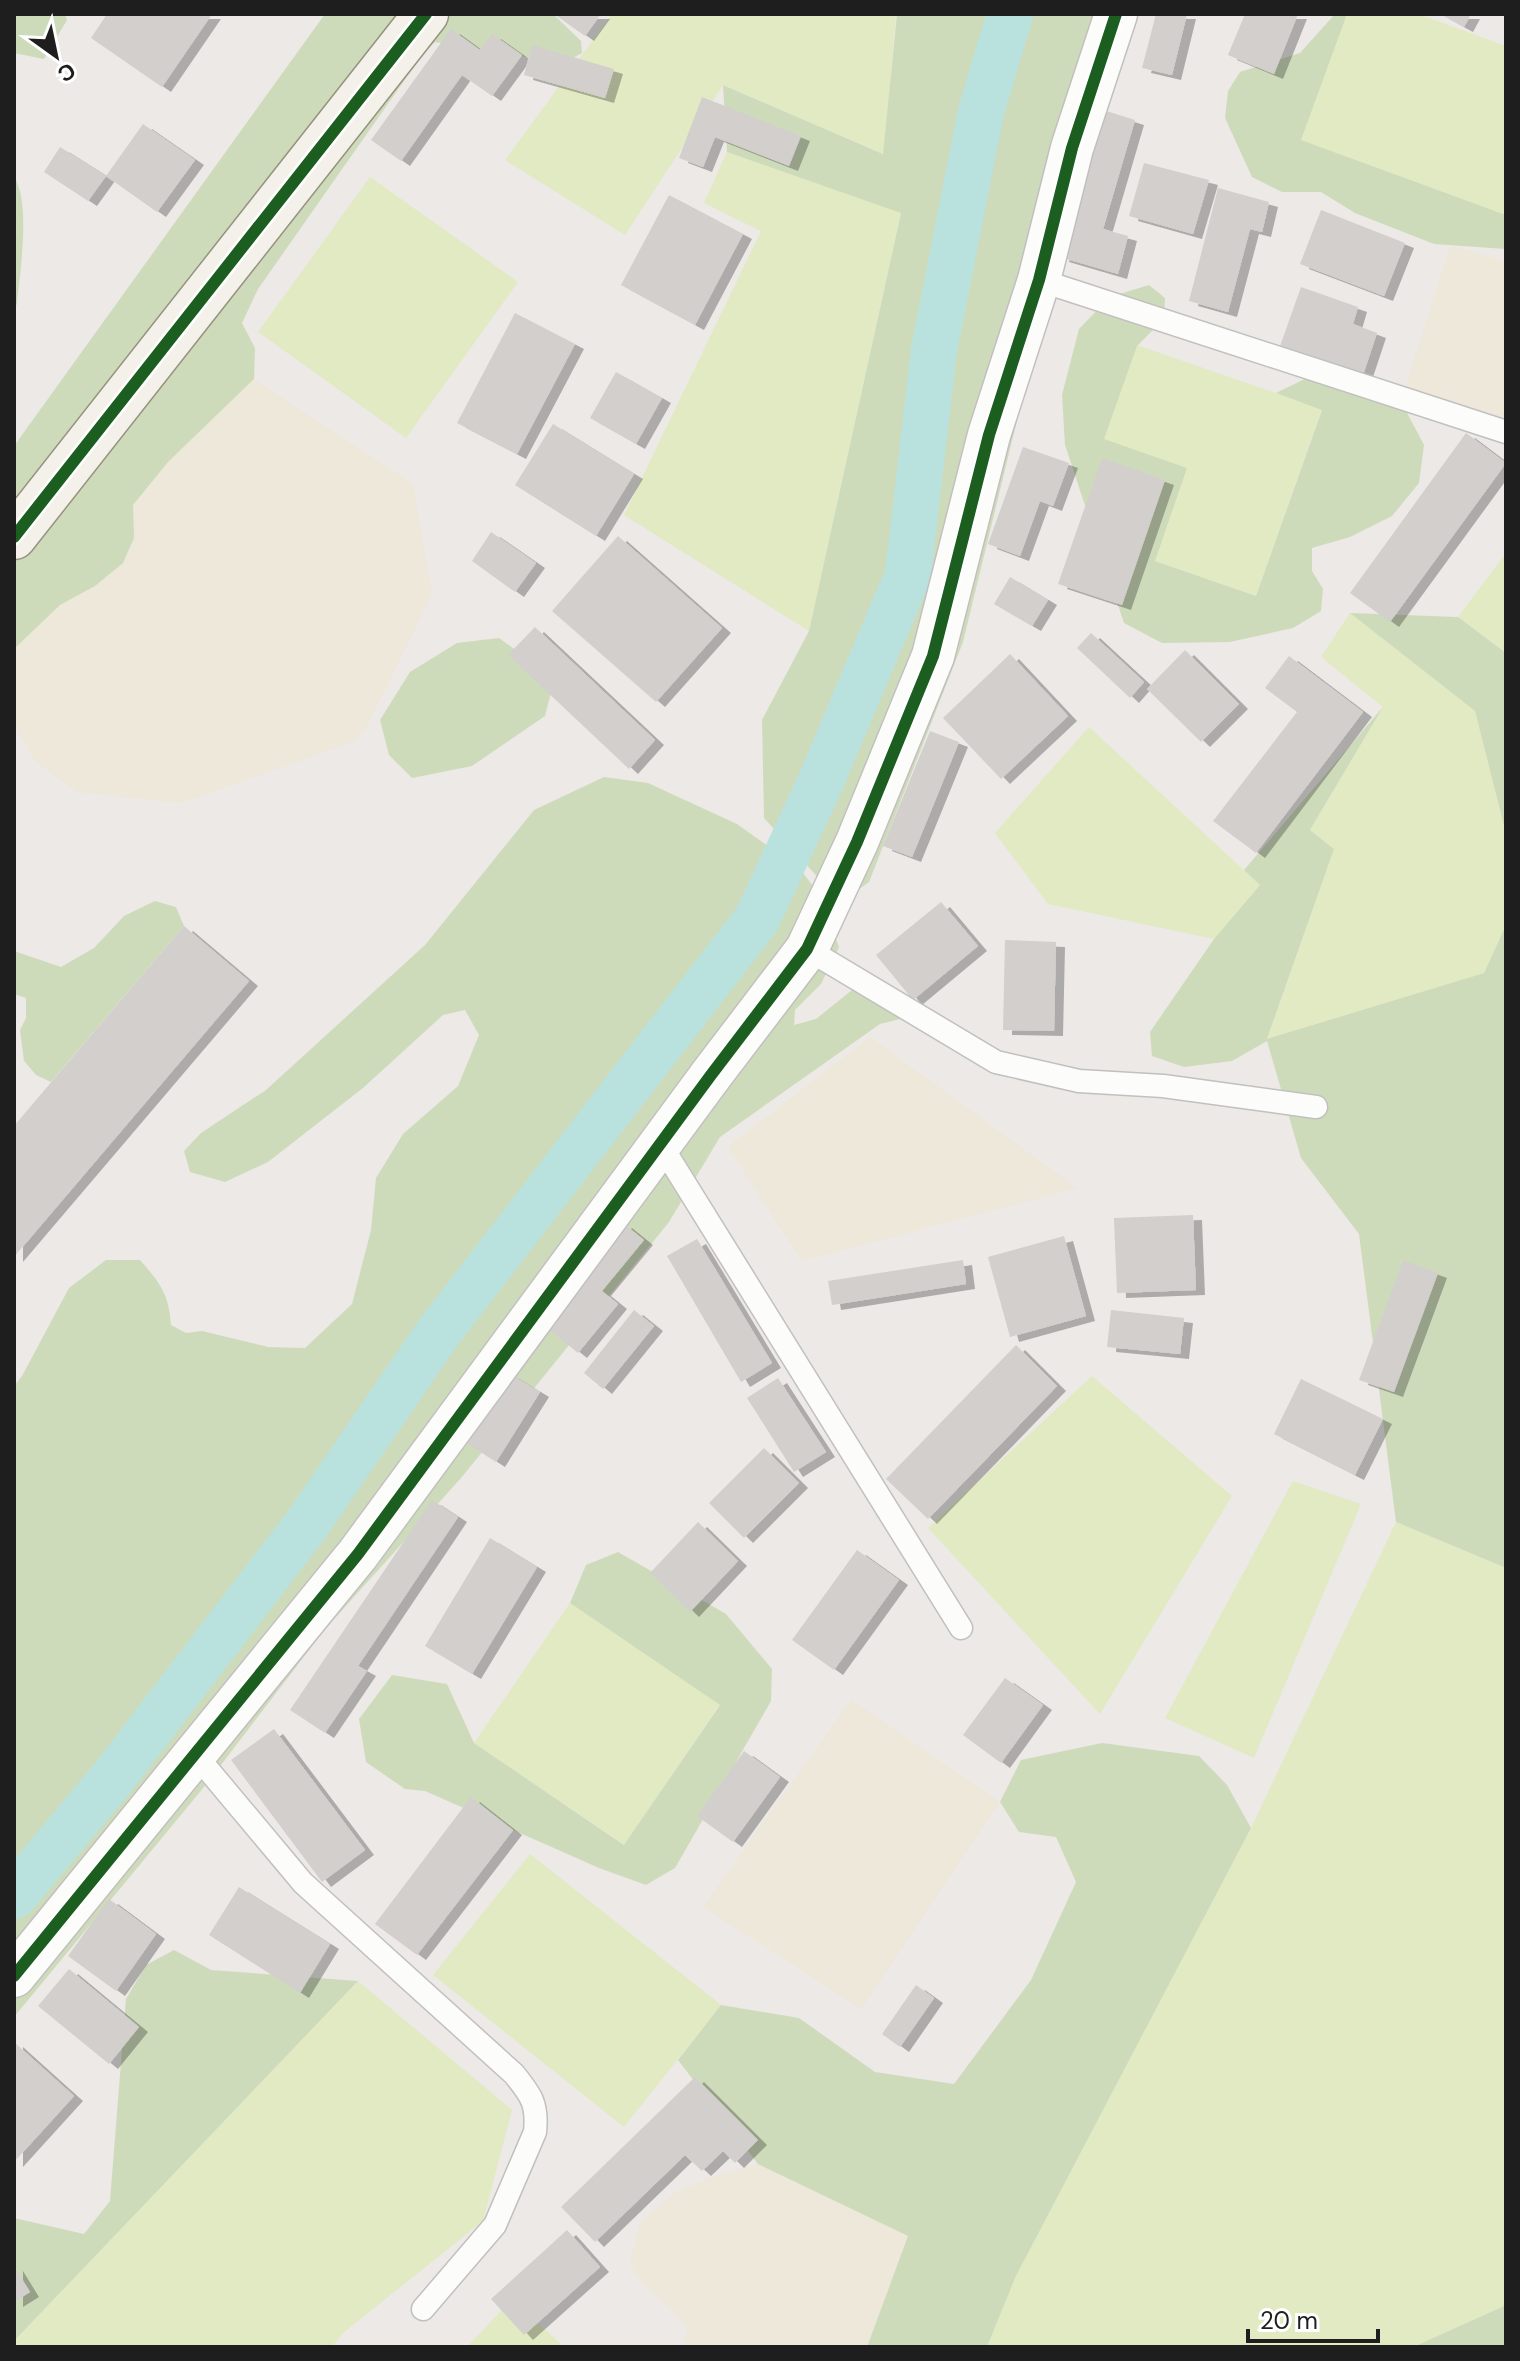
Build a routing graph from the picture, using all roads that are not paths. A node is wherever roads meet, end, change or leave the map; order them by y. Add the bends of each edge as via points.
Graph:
1 (426, 14) edge
2 (1116, 14) edge
3 (1039, 280) junction
4 (1506, 432) edge
5 (14, 537) edge
6 (807, 949) junction
7 (1316, 1107) dead end
8 (661, 1145) junction
9 (961, 1628) dead end
10 (195, 1754) junction
11 (14, 1976) edge
12 (423, 2309) dead end

1 - 5 street
2 - 3 street via 1072,148
3 - 4 lane
3 - 6 street via 989,435 933,656
6 - 7 lane via 996,1062 1079,1081 1163,1086
6 - 8 street
8 - 9 lane
8 - 10 street via 358,1554
10 - 11 street
10 - 12 lane via 303,1883 514,2074 532,2097 535,2132 495,2225

